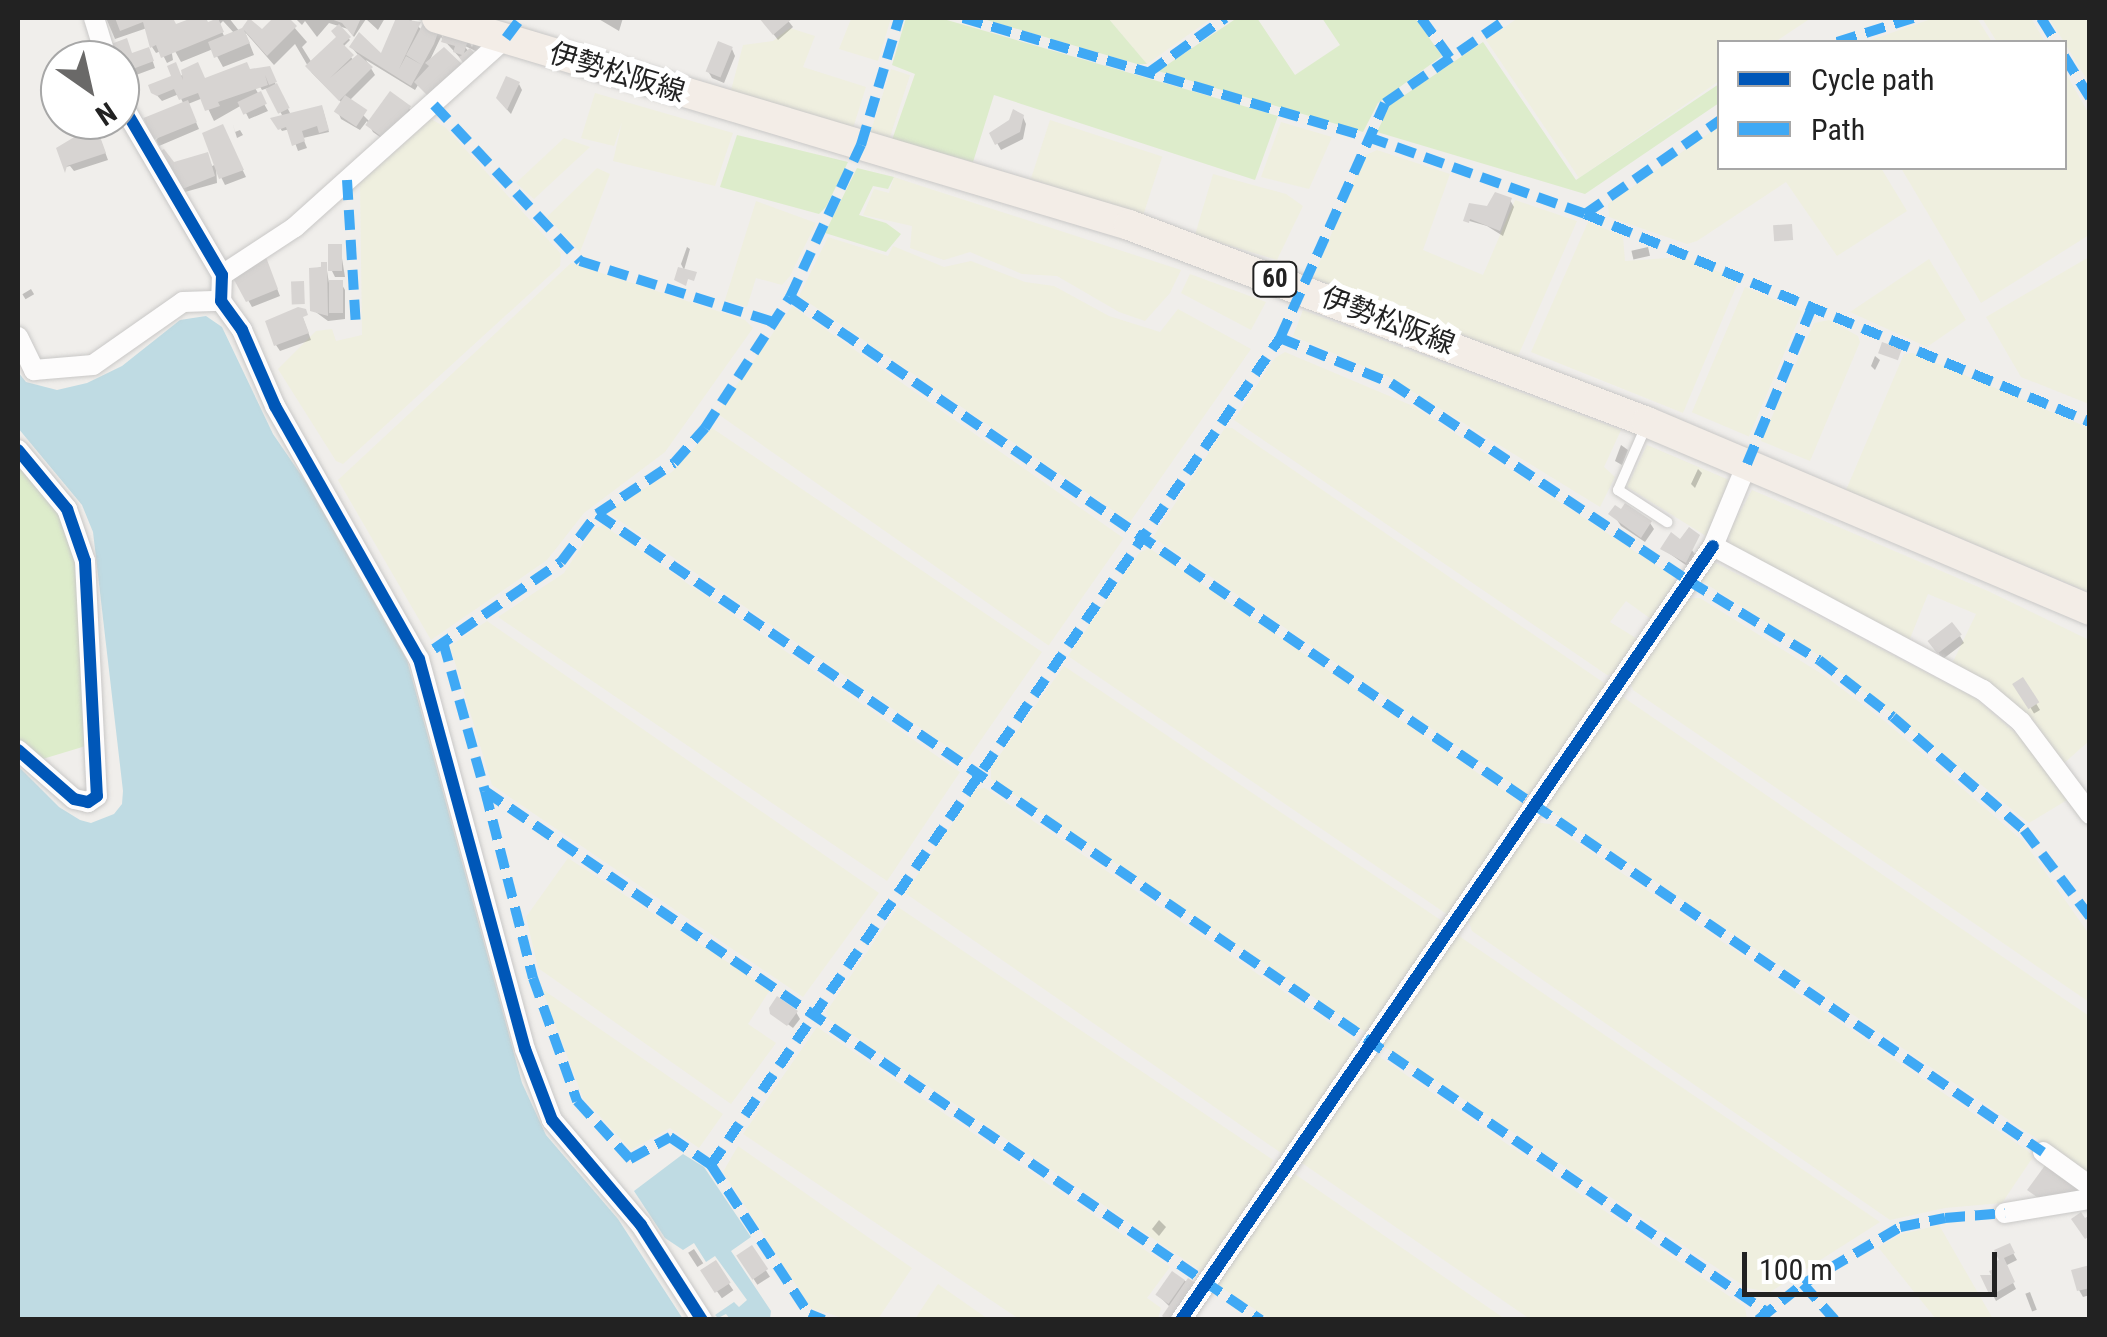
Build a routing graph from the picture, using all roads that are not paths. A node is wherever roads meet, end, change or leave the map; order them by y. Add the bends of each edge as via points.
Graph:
1 (437, 18) edge
2 (506, 38) junction
3 (140, 135) edge
4 (222, 275) junction
5 (221, 301) junction
6 (18, 337) edge
7 (1648, 422) junction
8 (18, 450) edge
9 (1747, 464) junction
10 (1667, 522) dead end
11 (1713, 546) junction
12 (2090, 610) edge
13 (18, 750) edge
14 (2090, 814) edge
15 (2043, 1152) dead end
16 (2090, 1186) edge
17 (2090, 1200) edge
18 (2005, 1214) dead end
19 (702, 1320) edge
20 (1181, 1320) edge

1 - 2 main road, 伊勢松阪線 / 60
2 - 4 street via 295,228
2 - 7 main road, 伊勢松阪線 / 60 via 1130,225
3 - 4 street
4 - 5 street
5 - 6 street via 183,302 93,365 34,370
5 - 19 street via 419,659 525,1049 552,1120 641,1225
7 - 9 main road, 伊勢松阪線 / 60
7 - 10 lane via 1618,490
8 - 13 street via 67,510 85,560 97,796 74,800
9 - 11 street
9 - 12 main road, 伊勢松阪線 / 60
11 - 14 street via 1984,690 2021,722
11 - 20 street
15 - 16 street
17 - 18 street

